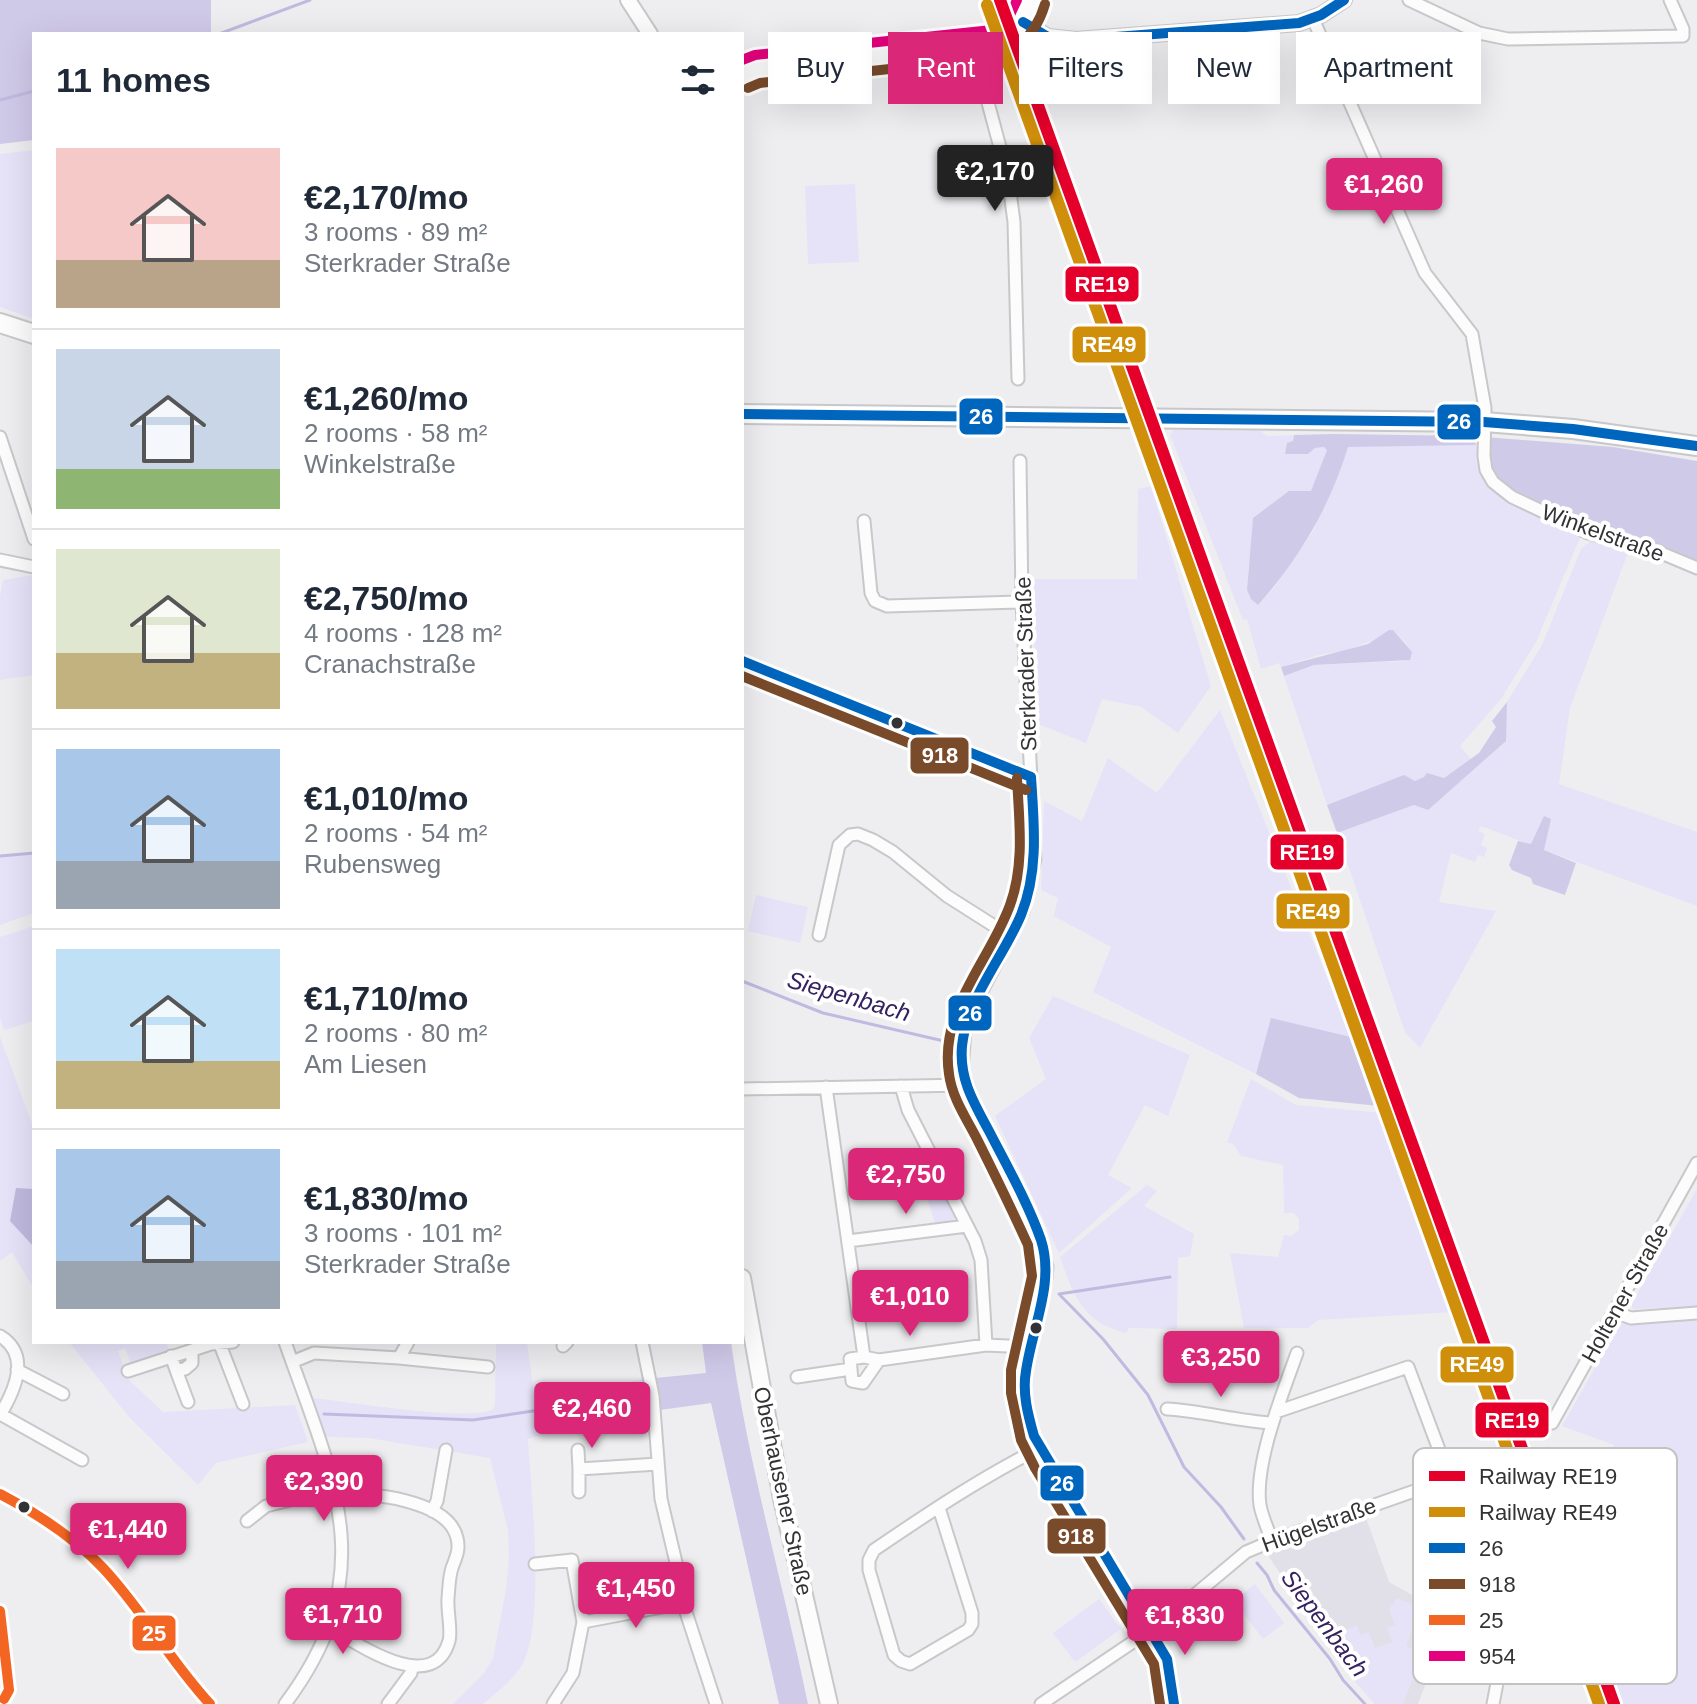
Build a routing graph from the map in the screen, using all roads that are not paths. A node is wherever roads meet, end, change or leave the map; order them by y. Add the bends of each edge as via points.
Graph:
1 (628, 0) edge
2 (1032, 0) edge
3 (1344, 0) edge
4 (1409, 0) edge
5 (1670, 0) edge
6 (1313, 19) junction
7 (1023, 22) junction
8 (649, 32) edge
9 (1003, 40) edge
10 (888, 56) edge
11 (744, 74) edge
12 (988, 104) edge
13 (0, 323) edge
14 (32, 333) edge
15 (1018, 379) dead end
16 (744, 414) edge
17 (1484, 422) junction
18 (0, 437) edge
19 (1697, 446) edge
20 (1020, 461) dead end
21 (864, 521) dead end
22 (32, 533) edge
23 (0, 560) edge
24 (32, 567) edge
25 (1697, 568) edge
26 (1022, 602) junction
27 (744, 662) edge
28 (1031, 777) junction
29 (819, 935) dead end
30 (1010, 936) junction
31 (966, 1085) junction
32 (901, 1086) junction
33 (826, 1087) junction
34 (744, 1089) edge
35 (1697, 1163) edge
36 (967, 1226) junction
37 (848, 1241) junction
38 (744, 1289) edge
39 (1614, 1312) junction
40 (1697, 1313) edge
41 (0, 1336) edge
42 (211, 1344) edge
43 (220, 1344) edge
44 (286, 1344) edge
45 (407, 1344) edge
46 (642, 1344) edge
47 (986, 1345) junction
48 (1030, 1347) junction
49 (192, 1350) junction
50 (1297, 1353) dead end
51 (171, 1356) junction
52 (864, 1357) junction
53 (399, 1358) junction
54 (879, 1360) junction
55 (292, 1362) junction
56 (488, 1367) dead end
57 (851, 1369) junction
58 (17, 1370) junction
59 (176, 1370) junction
60 (128, 1371) dead end
61 (797, 1377) dead end
62 (63, 1394) dead end
63 (188, 1402) dead end
64 (243, 1404) dead end
65 (1167, 1409) dead end
66 (1, 1412) edge
67 (1274, 1418) junction
68 (1552, 1423) dead end
69 (1040, 1448) junction
70 (1438, 1448) edge
71 (446, 1450) dead end
72 (578, 1450) dead end
73 (82, 1460) dead end
74 (658, 1464) junction
75 (579, 1469) junction
76 (579, 1492) dead end
77 (1413, 1492) edge
78 (336, 1493) junction
79 (0, 1494) edge
80 (939, 1508) junction
81 (432, 1511) junction
82 (247, 1521) dead end
83 (1272, 1541) junction
84 (535, 1564) dead end
85 (683, 1603) junction
86 (0, 1611) edge
87 (583, 1622) junction
88 (329, 1627) junction
89 (1149, 1629) junction
90 (412, 1667) junction
91 (1497, 1684) edge
92 (4, 1701) edge
93 (210, 1704) edge
94 (285, 1704) edge
95 (388, 1704) edge
96 (553, 1704) edge
97 (716, 1704) edge
98 (829, 1704) edge
99 (1041, 1704) edge
100 (1174, 1704) edge
101 (1493, 1704) edge

1 - 8 street
2 - 7 main road
3 - 6 street
4 - 5 street via 1479,33 1508,39 1683,36
6 - 7 street via 1076,40 1048,37
6 - 17 street, Winkelstraße via 1425,273 1472,334
7 - 9 main road
10 - 11 main road
12 - 15 street via 1014,222
13 - 14 main road
16 - 17 main road
17 - 19 main road
17 - 25 street, Winkelstraße via 1486,470 1501,490 1588,533
18 - 22 street
20 - 26 street, Sterkrader Straße
21 - 26 street via 871,593 879,604
23 - 24 street
26 - 28 street, Sterkrader Straße
27 - 28 street
28 - 30 street, Sterkrader Straße via 1035,859 1023,912
29 - 30 street via 839,845 858,834 893,852 947,896
30 - 31 street, Sterkrader Straße via 965,1030
31 - 32 street
31 - 48 street, Sterkrader Straße via 1041,1241 1046,1278
32 - 33 street
32 - 36 street
33 - 34 street
33 - 37 street
35 - 39 street, Holtener Straße
36 - 37 street
36 - 47 street via 981,1260
37 - 52 street
38 - 98 main road, Oberhausener Straße via 782,1499
39 - 40 street via 1631,1318
39 - 68 street, Holtener Straße
41 - 58 street via 11,1342
42 - 49 street
43 - 64 street
44 - 55 street
45 - 53 street
46 - 74 street
47 - 48 street
47 - 54 street
48 - 69 street, Sterkrader Straße via 1027,1411
49 - 51 street
49 - 59 street via 188,1367
50 - 67 street
51 - 59 street
51 - 60 street
52 - 54 street
52 - 57 street via 850,1359
53 - 55 street via 314,1353
53 - 56 street
54 - 57 street via 863,1383 852,1381
55 - 78 street
57 - 61 street
58 - 62 street
58 - 66 street
59 - 63 street
65 - 67 street via 1236,1421
66 - 73 street
67 - 70 street via 1408,1367
67 - 83 street via 1259,1489
69 - 80 street
69 - 89 street, Sterkrader Straße
71 - 81 street
72 - 75 street
74 - 75 street
74 - 85 street
75 - 76 street
77 - 83 street, Hügelstraße
78 - 81 street via 384,1496
78 - 82 street via 266,1506
78 - 88 street via 342,1573
79 - 93 street via 75,1542 105,1570
80 - 80 street via 874,1550 869,1560 894,1655 910,1664 972,1624
81 - 90 street via 454,1529 458,1540 446,1616 450,1632 437,1661
83 - 89 street, Hügelstraße via 1246,1552
84 - 87 street via 572,1560
85 - 87 street
85 - 97 street
86 - 92 street via 9,1690
87 - 96 street via 573,1673
88 - 90 street via 375,1654
88 - 94 street
89 - 99 street, Hügelstraße
89 - 100 street, Sterkrader Straße via 1167,1659
90 - 95 street
91 - 101 street, Hügelstraße

